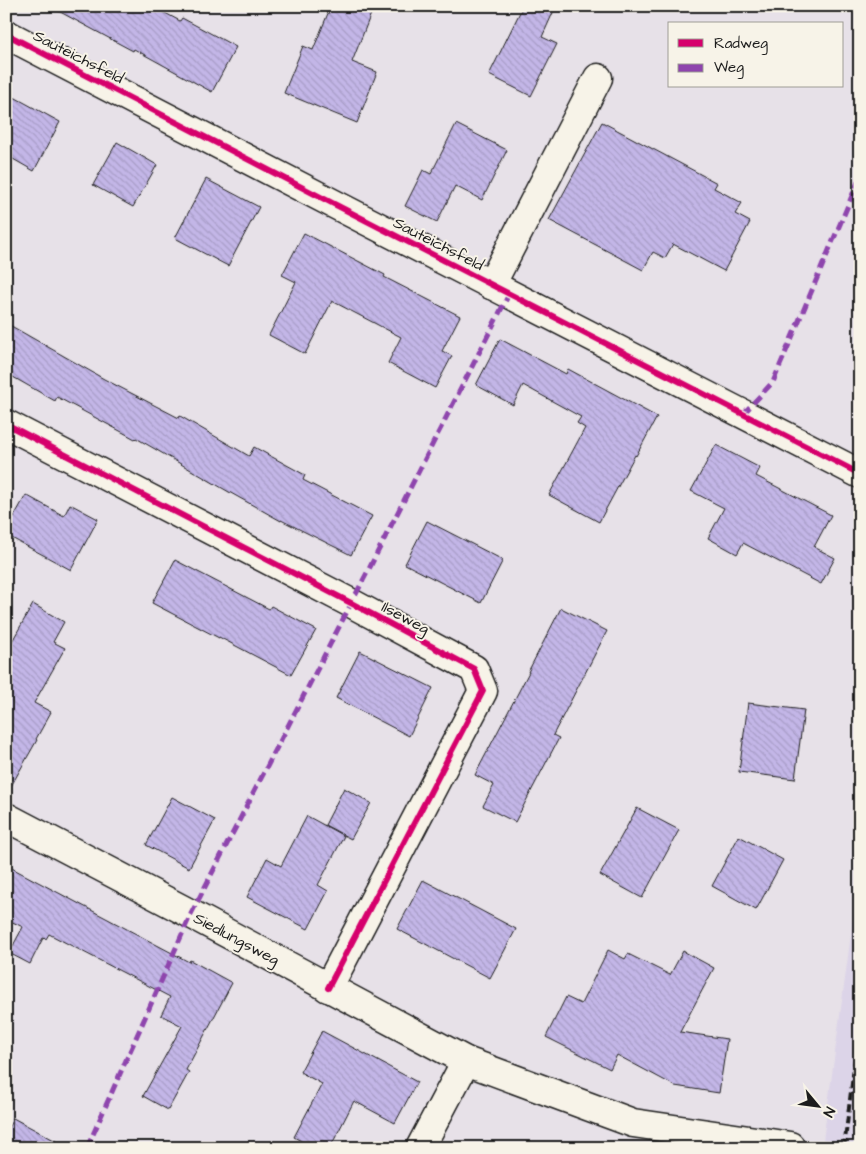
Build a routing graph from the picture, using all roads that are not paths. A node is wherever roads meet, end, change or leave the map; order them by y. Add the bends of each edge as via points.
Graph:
1 (6, 34) edge
2 (598, 78) dead end
3 (491, 285) junction
4 (6, 424) edge
5 (860, 474) edge
6 (6, 817) edge
7 (328, 988) junction
8 (466, 1061) junction
9 (790, 1146) dead end
10 (420, 1148) edge

1 - 3 street, Sauteichsfeld
2 - 3 street
3 - 5 street, Sauteichsfeld
4 - 7 street, Ilseweg via 474,669 483,691
6 - 7 street, Siedlungsweg
7 - 8 street, Siedlungsweg
8 - 9 street, Siedlungsweg via 633,1123
8 - 10 street

